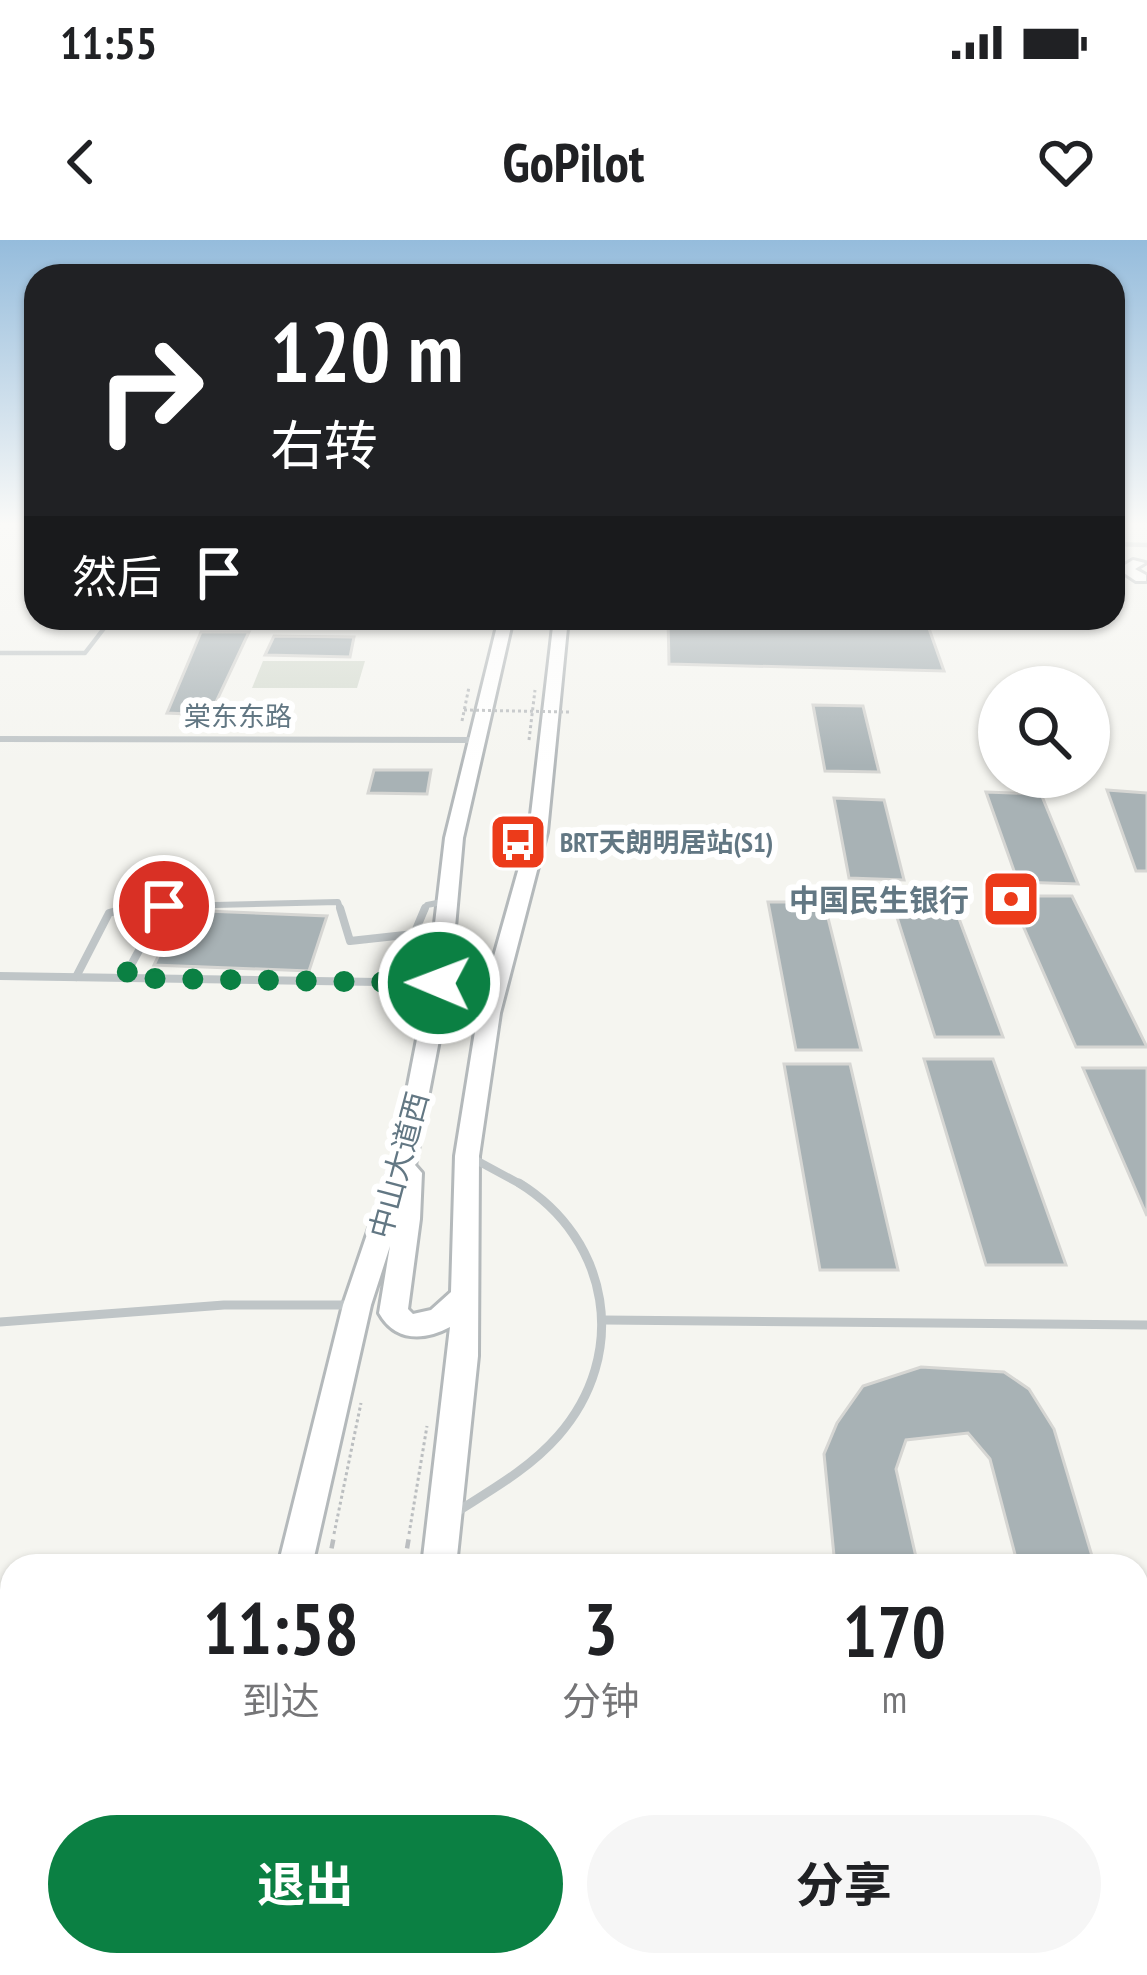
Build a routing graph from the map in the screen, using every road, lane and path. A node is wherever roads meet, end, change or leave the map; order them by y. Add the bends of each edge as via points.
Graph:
1 (103, 630) edge
2 (503, 630) edge
3 (560, 630) edge
4 (0, 653) edge
5 (541, 676) dead end
6 (469, 687) dead end
7 (569, 712) dead end
8 (0, 739) edge
9 (476, 740) junction
10 (531, 747) dead end
11 (446, 902) junction
12 (164, 906) junction
13 (0, 976) edge
14 (76, 977) junction
15 (124, 978) junction
16 (439, 983) junction
17 (407, 1152) junction
18 (467, 1156) junction
19 (464, 1295) junction
20 (357, 1305) junction
21 (604, 1320) junction
22 (0, 1322) edge
23 (1147, 1325) edge
24 (364, 1384) dead end
25 (427, 1425) dead end
26 (444, 1520) junction
27 (298, 1554) edge
28 (330, 1554) edge
29 (406, 1554) edge
30 (440, 1554) edge

1 - 4 lane via 85,653
2 - 9 main road, 中山大道西
3 - 18 main road, 中山大道西 via 533,861 494,994
5 - 10 path via 528,719
6 - 7 path, bridge via 464,710
8 - 9 street, 棠东东路
9 - 11 main road, 中山大道西
11 - 12 lane via 427,905 414,934 350,941 338,902
11 - 16 main road, 中山大道西
12 - 14 lane via 109,913
12 - 15 lane
13 - 14 street
14 - 15 street
15 - 16 street
16 - 17 main road, 中山大道西
17 - 19 main road via 393,1313 430,1325
17 - 20 main road, 中山大道西
18 - 19 main road, 中山大道西
18 - 21 lane via 539,1193 571,1225 596,1267
19 - 26 main road, 中山大道西
20 - 22 lane via 224,1305
20 - 27 main road, 中山大道西
21 - 23 lane
21 - 26 lane via 593,1377 561,1433
24 - 28 path
25 - 29 path
26 - 30 main road, 中山大道西

